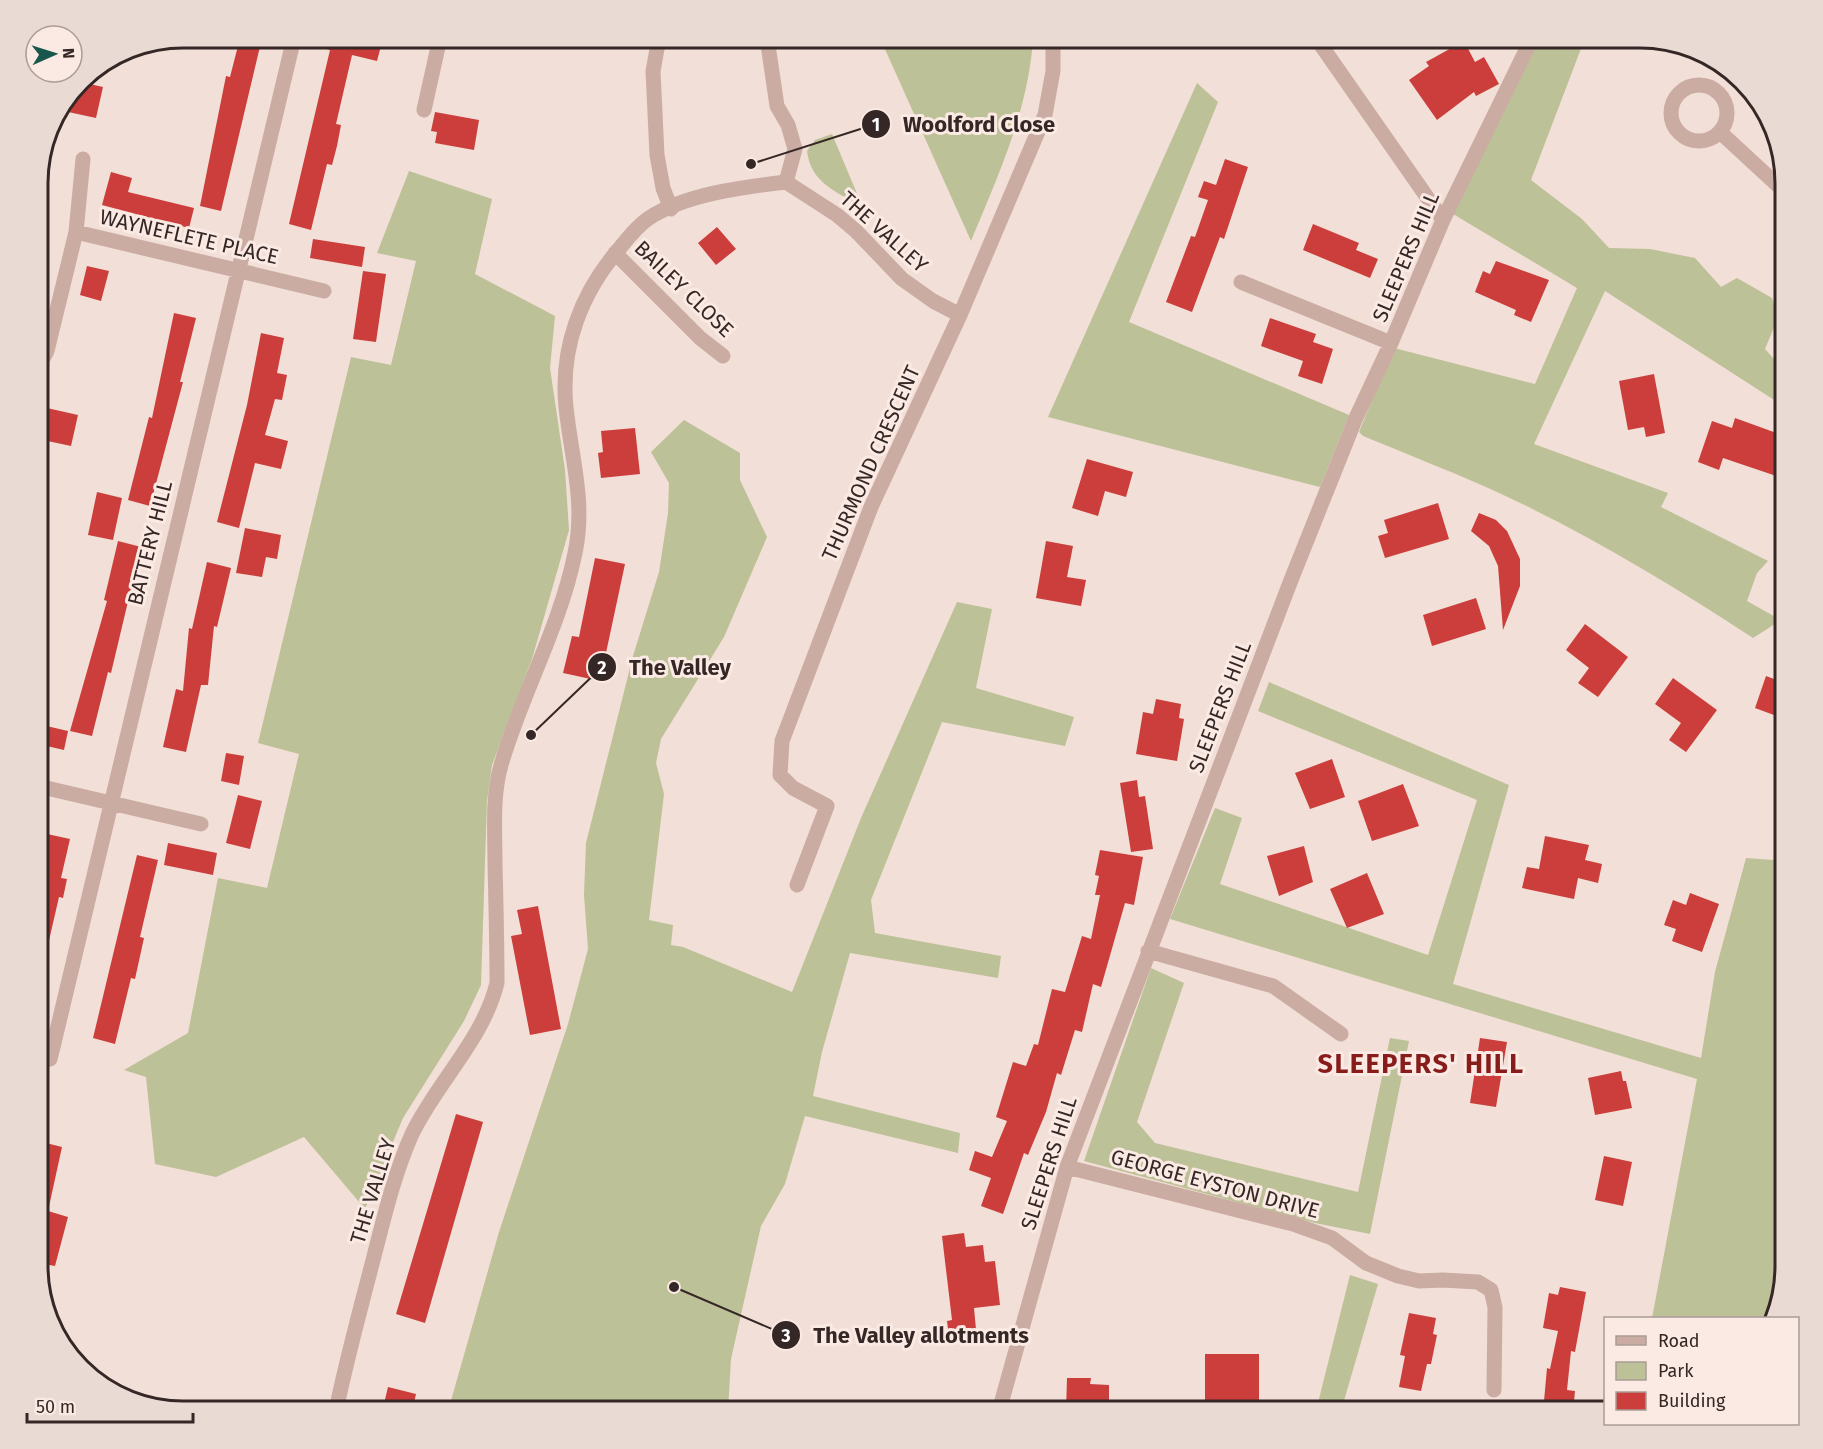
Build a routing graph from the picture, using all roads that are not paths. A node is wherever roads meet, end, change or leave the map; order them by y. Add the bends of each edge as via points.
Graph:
1 (292, 48) edge
2 (438, 48) edge
3 (657, 48) edge
4 (769, 48) edge
5 (1053, 48) edge
6 (1323, 48) edge
7 (1527, 48) edge
8 (424, 110) dead end
9 (1720, 132) dead end
10 (83, 159) dead end
11 (786, 182) junction
12 (1775, 183) edge
13 (671, 208) junction
14 (1443, 220) junction
15 (76, 232) junction
16 (615, 253) junction
17 (237, 269) junction
18 (1241, 282) dead end
19 (324, 291) dead end
20 (960, 315) junction
21 (1392, 343) junction
22 (48, 347) edge
23 (723, 357) dead end
24 (48, 788) edge
25 (109, 803) junction
26 (201, 824) dead end
27 (797, 885) dead end
28 (1148, 951) junction
29 (1341, 1034) dead end
30 (48, 1044) edge
31 (1067, 1167) junction
32 (1494, 1390) dead end
33 (339, 1401) edge
34 (1002, 1401) edge

1 - 17 street, BATTERY HILL
2 - 8 street
3 - 13 street via 653,71 657,155
4 - 11 street via 777,106 788,124 795,148
5 - 20 street, THURMOND CRESCENT via 1045,115
6 - 14 street
7 - 14 street, SLEEPERS HILL
9 - 12 street
10 - 15 street
11 - 13 street, THE VALLEY via 706,195
11 - 20 street, THE VALLEY via 837,215 902,279
13 - 16 street, THE VALLEY via 650,217
14 - 21 street, SLEEPERS HILL
15 - 17 street, WAYNEFLETE PLACE
15 - 22 street, WAYNEFLETE PLACE
16 - 23 street, BAILEY CLOSE
16 - 33 street, THE VALLEY via 590,286 573,329 565,372 580,525 551,637 501,766 494,818 497,983 492,1004 430,1101 400,1166
17 - 19 street, WAYNEFLETE PLACE
17 - 25 street, BATTERY HILL
18 - 21 street
20 - 27 street, THURMOND CRESCENT via 871,507 782,741 780,775 793,788 827,806
21 - 28 street, SLEEPERS HILL via 1355,420
24 - 25 street
25 - 26 street
25 - 30 street, BATTERY HILL
28 - 29 street via 1273,986
28 - 31 street, SLEEPERS HILL
31 - 32 street, GEORGE EYSTON DRIVE via 1293,1224 1332,1238 1366,1263 1398,1276 1419,1281 1478,1282 1491,1290 1495,1307
31 - 34 street, SLEEPERS HILL

